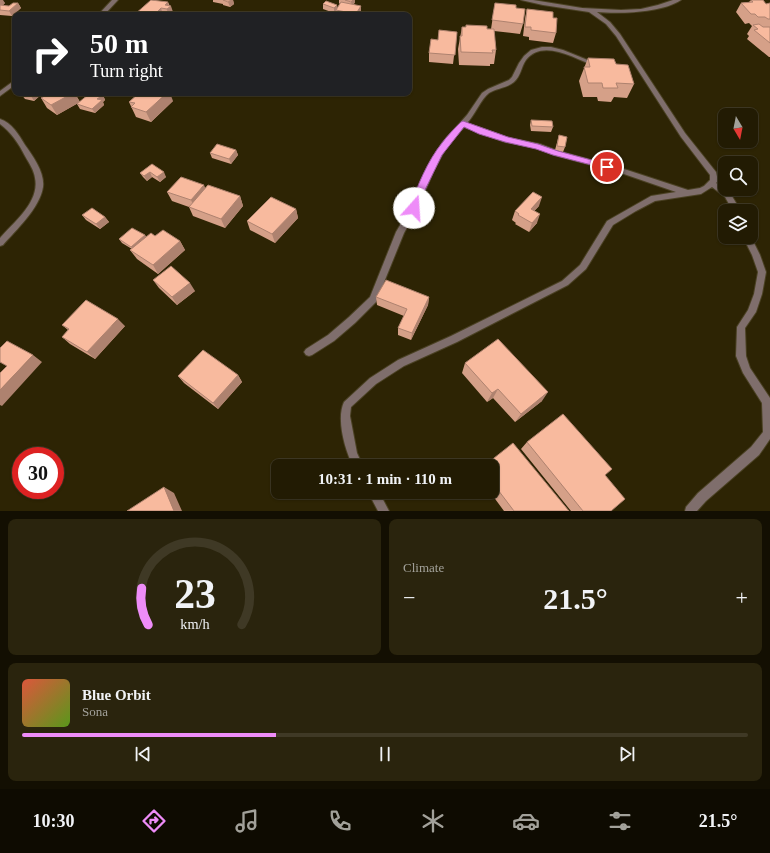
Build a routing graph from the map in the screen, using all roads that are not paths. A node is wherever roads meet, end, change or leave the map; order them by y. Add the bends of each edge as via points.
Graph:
1 (115, 0) edge
2 (524, 0) edge
3 (678, 0) edge
4 (590, 10) junction
5 (104, 12) edge
6 (605, 67) edge
7 (12, 84) edge
8 (3, 89) edge
9 (0, 94) edge
10 (0, 121) edge
11 (463, 124) junction
12 (712, 184) junction
13 (686, 192) junction
14 (733, 204) edge
15 (0, 243) edge
16 (750, 244) edge
17 (309, 352) dead end
18 (354, 459) edge
19 (377, 499) edge
20 (384, 511) edge
21 (690, 511) edge

1 - 5 street
2 - 4 street
3 - 4 street via 658,8 643,10
4 - 12 street via 613,28 637,68 713,174
6 - 11 street via 557,50 534,50 518,68 515,78 486,93
7 - 8 street
8 - 9 street
10 - 15 street via 16,135 40,180 36,200
11 - 13 street via 507,140 538,146
11 - 17 street via 444,145 430,170 414,208 400,232 373,299 331,338
12 - 13 street via 701,190
12 - 14 street via 727,194
13 - 18 street via 654,198 610,223 583,267 565,283 401,363 369,384 347,405 345,416
16 - 21 street via 762,272 754,306 741,327 741,356 746,370 767,402 768,433 755,451 702,497
19 - 20 street

